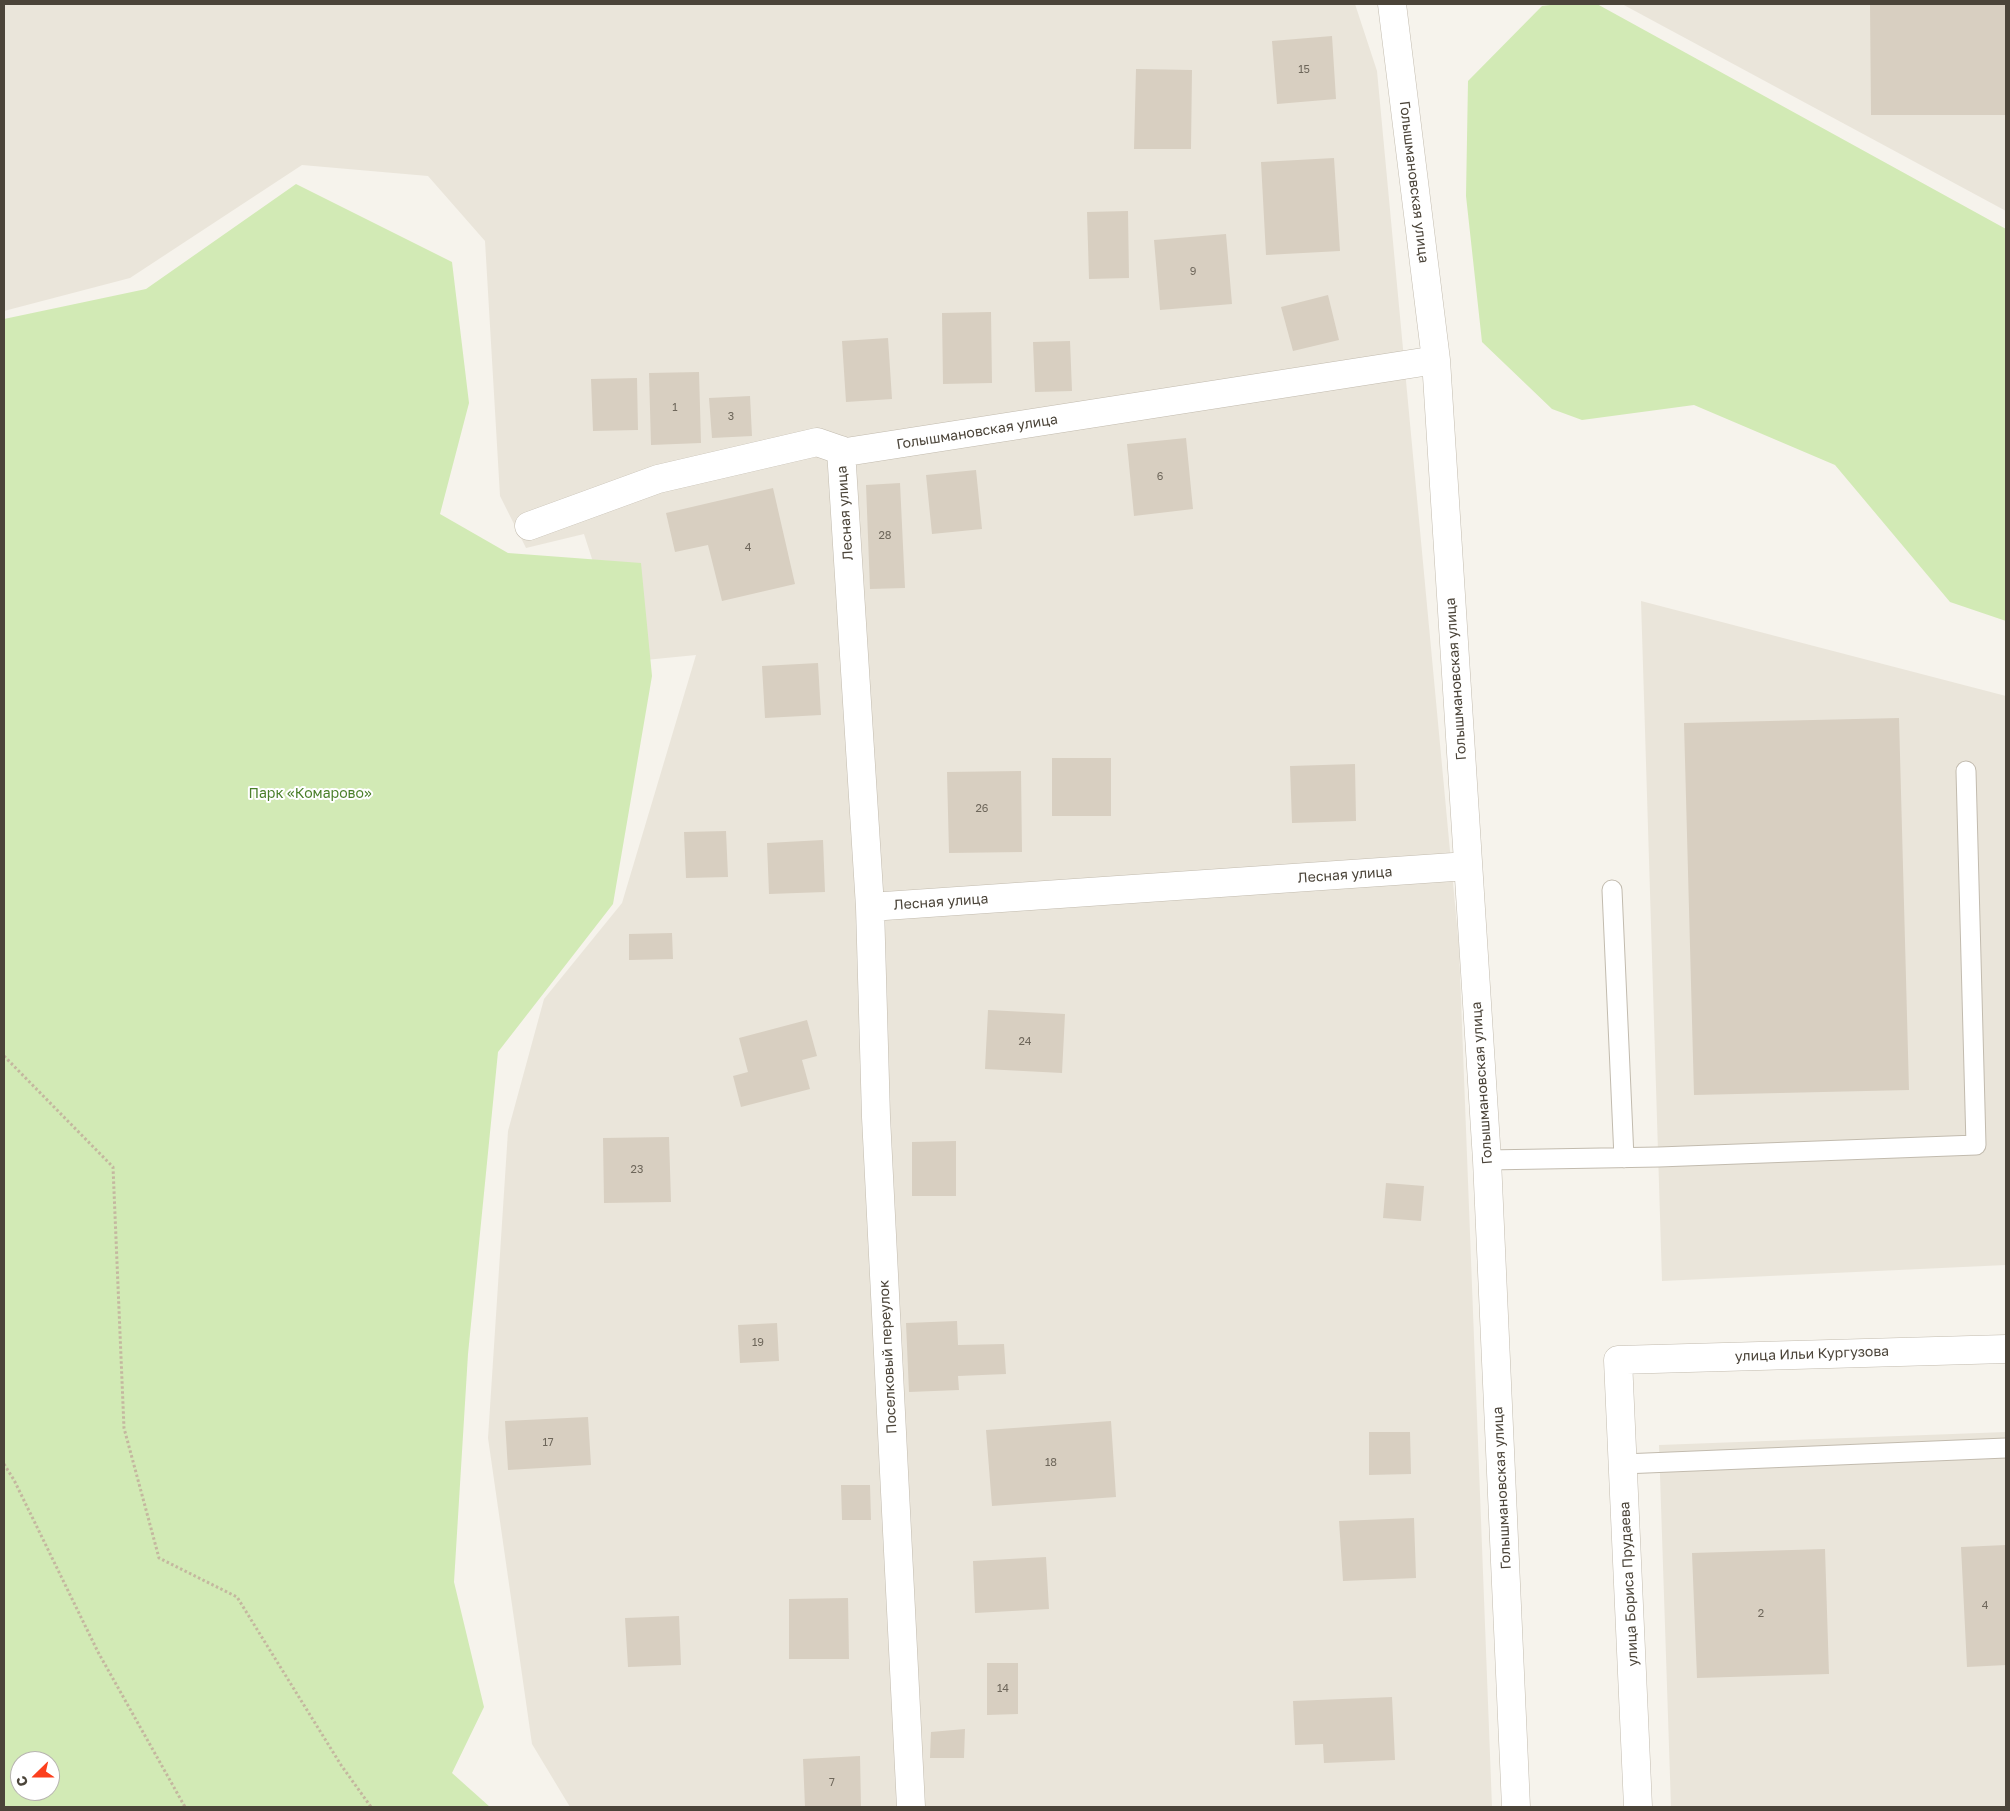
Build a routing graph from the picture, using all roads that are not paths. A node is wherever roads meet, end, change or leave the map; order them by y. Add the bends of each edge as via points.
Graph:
1 (1392, 4) edge
2 (1436, 360) junction
3 (841, 450) junction
4 (529, 526) dead end
5 (1966, 771) dead end
6 (1468, 866) junction
7 (1612, 890) dead end
8 (870, 907) junction
9 (1624, 1158) junction
10 (1487, 1160) junction
11 (2006, 1349) edge
12 (1618, 1360) joint
13 (2006, 1448) edge
14 (1623, 1464) junction
15 (911, 1807) edge
16 (1516, 1807) edge
17 (1638, 1807) edge

1 - 2 street, Голышмановская улица
2 - 3 street, Голышмановская улица via 846,452
2 - 6 street, Голышмановская улица
3 - 4 street, Голышмановская улица via 817,442 658,479
3 - 8 street, Лесная улица
5 - 9 lane via 1976,1145
6 - 8 street, Лесная улица
6 - 10 street, Голышмановская улица
7 - 9 lane
8 - 15 street, Поселковый переулок via 876,1117
9 - 10 lane
10 - 16 street, Голышмановская улица
11 - 12 street, улица Ильи Кургузова
12 - 14 street, улица Бориса Прудаева
13 - 14 lane
14 - 17 street, улица Бориса Прудаева

